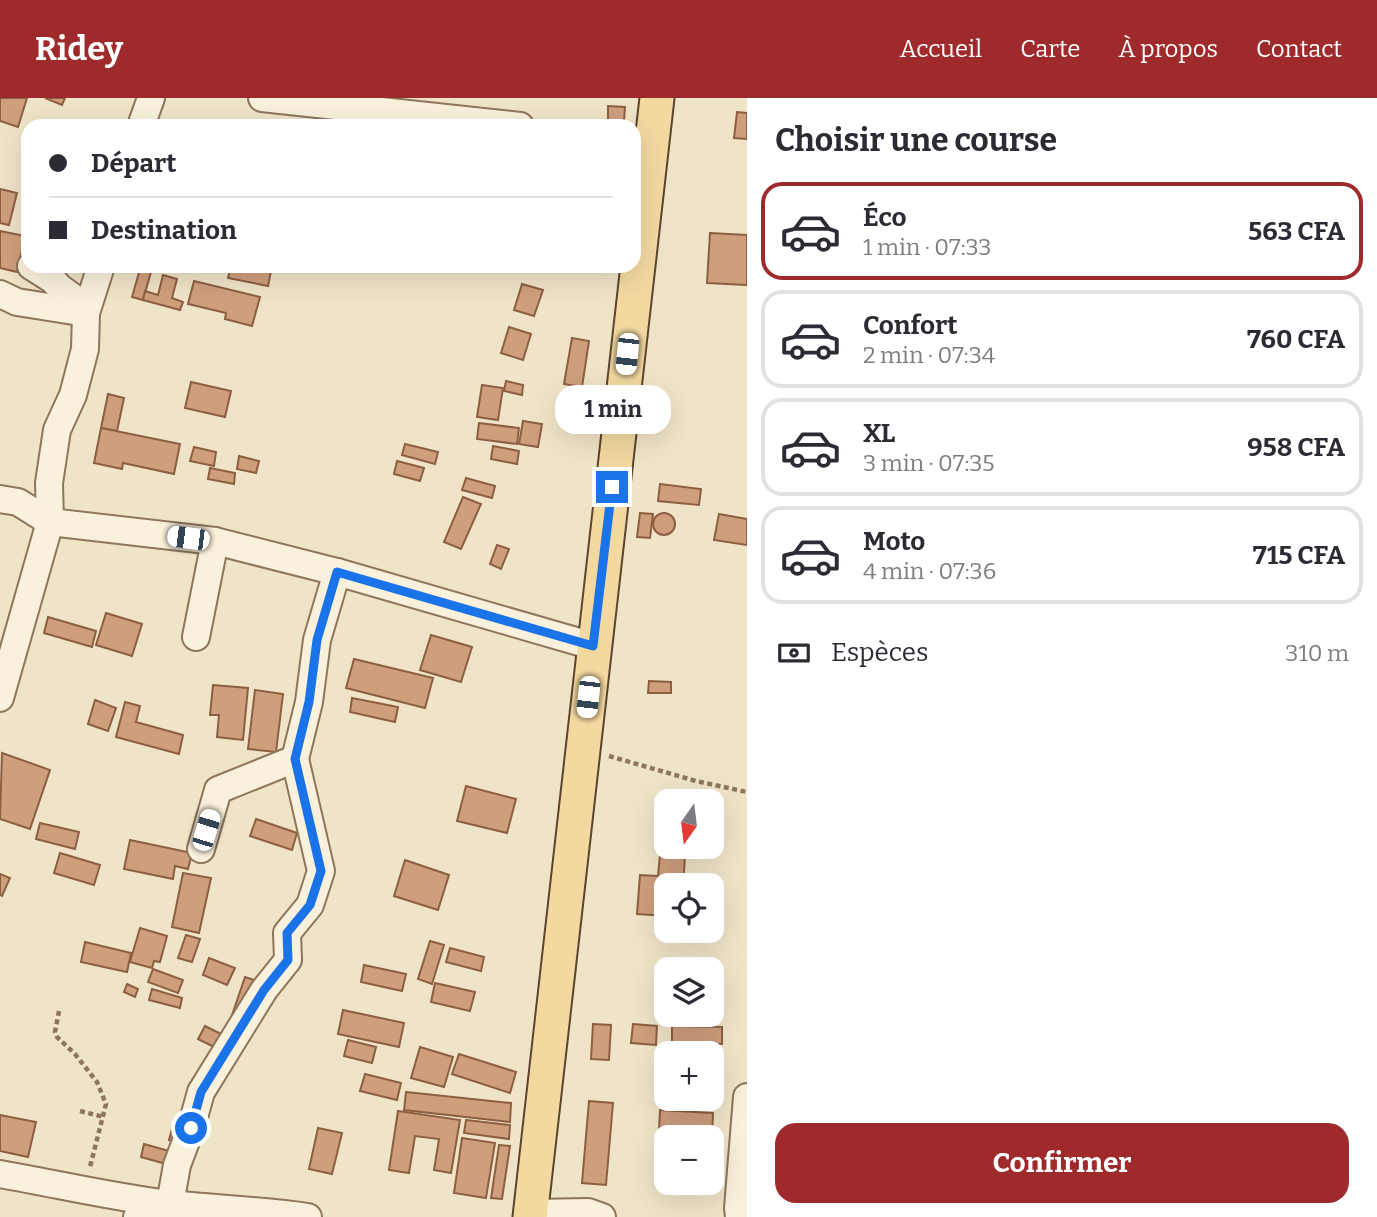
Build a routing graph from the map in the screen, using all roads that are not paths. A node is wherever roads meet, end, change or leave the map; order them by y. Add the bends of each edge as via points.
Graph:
1 (151, 98) edge
2 (262, 98) edge
3 (657, 98) edge
4 (144, 119) edge
5 (456, 119) edge
6 (642, 140) edge
7 (43, 273) edge
8 (99, 273) edge
9 (629, 273) edge
10 (0, 294) edge
11 (86, 313) junction
12 (6, 498) edge
13 (50, 522) junction
14 (215, 541) junction
15 (337, 572) junction
16 (196, 637) dead end
17 (593, 646) junction
18 (0, 698) edge
19 (295, 759) junction
20 (201, 849) dead end
21 (747, 1106) edge
22 (0, 1174) edge
23 (170, 1204) junction
24 (531, 1215) edge
25 (136, 1217) edge
26 (308, 1217) edge
27 (602, 1217) edge
28 (739, 1217) edge

1 - 4 street
2 - 5 street
3 - 6 main road
7 - 11 street
8 - 11 street
9 - 17 main road
10 - 11 street via 17,302
11 - 13 street via 85,349 73,395 57,430
12 - 13 street
13 - 14 street
13 - 18 street
14 - 15 street
14 - 16 street
15 - 17 street
15 - 19 street via 317,640
17 - 24 main road
19 - 20 street via 218,790
19 - 23 street via 321,871 310,905 287,933 288,960 264,990 201,1092 177,1165
21 - 28 street
22 - 23 street
23 - 25 street
23 - 26 street
24 - 27 street via 588,1212

